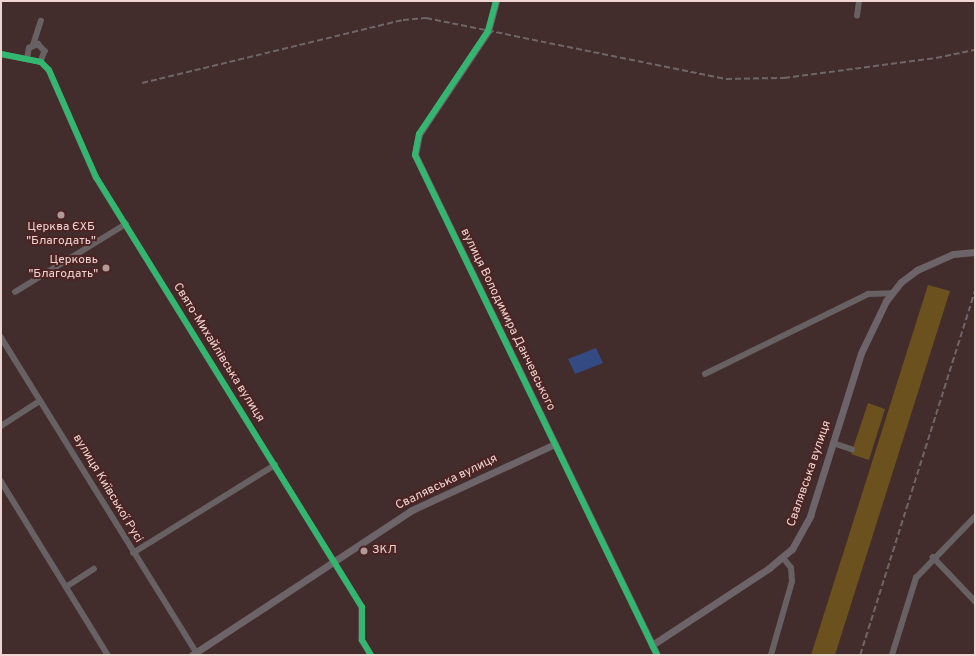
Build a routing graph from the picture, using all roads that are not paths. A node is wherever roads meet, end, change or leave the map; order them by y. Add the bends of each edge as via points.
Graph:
1 (496, 1) edge
2 (859, 1) edge
3 (857, 16) dead end
4 (41, 21) dead end
5 (35, 44) junction
6 (1, 54) edge
7 (27, 59) junction
8 (41, 62) junction
9 (126, 224) junction
10 (975, 252) edge
11 (15, 292) dead end
12 (892, 293) junction
13 (1, 337) edge
14 (705, 374) dead end
15 (40, 401) junction
16 (1, 426) edge
17 (555, 444) junction
18 (833, 444) junction
19 (852, 449) dead end
20 (275, 465) junction
21 (1, 481) edge
22 (975, 517) edge
23 (133, 553) junction
24 (783, 558) junction
25 (933, 558) junction
26 (336, 560) junction
27 (94, 569) dead end
28 (66, 588) junction
29 (975, 601) edge
30 (652, 645) junction
31 (194, 654) edge
32 (108, 655) edge
33 (371, 655) edge
34 (657, 655) edge
35 (771, 655) edge
36 (892, 655) edge

1 - 17 street, вулиця Володимира Данчевського via 488,31 419,134 414,150
2 - 3 street
4 - 5 street
5 - 7 street via 27,50
5 - 8 street via 45,51
6 - 7 street
7 - 8 street
8 - 9 street, Свято-Михайлівська вулиця via 49,70 89,163
9 - 11 street
9 - 20 street, Свято-Михайлівська вулиця
10 - 12 street, Свалявська вулиця via 931,263 910,275
12 - 14 street via 868,294
12 - 18 street, Свалявська вулиця via 861,354
13 - 15 street, вулиця Київської Русі
15 - 16 street
15 - 23 street, вулиця Київської Русі
17 - 26 street, Свалявська вулиця via 412,510
17 - 30 street, вулиця Володимира Данчевського
18 - 19 street
18 - 24 street, Свалявська вулиця via 805,528
20 - 23 street
20 - 26 street, Свято-Михайлівська вулиця
21 - 28 street
22 - 25 street
23 - 31 street, вулиця Київської Русі
24 - 30 street, Свалявська вулиця
24 - 35 street via 791,568 792,582
25 - 29 street
25 - 36 street via 916,578
26 - 31 street, Свалявська вулиця
26 - 33 street, Свято-Михайлівська вулиця via 362,607 362,640
27 - 28 street
28 - 32 street
30 - 34 street, вулиця Володимира Данчевського

